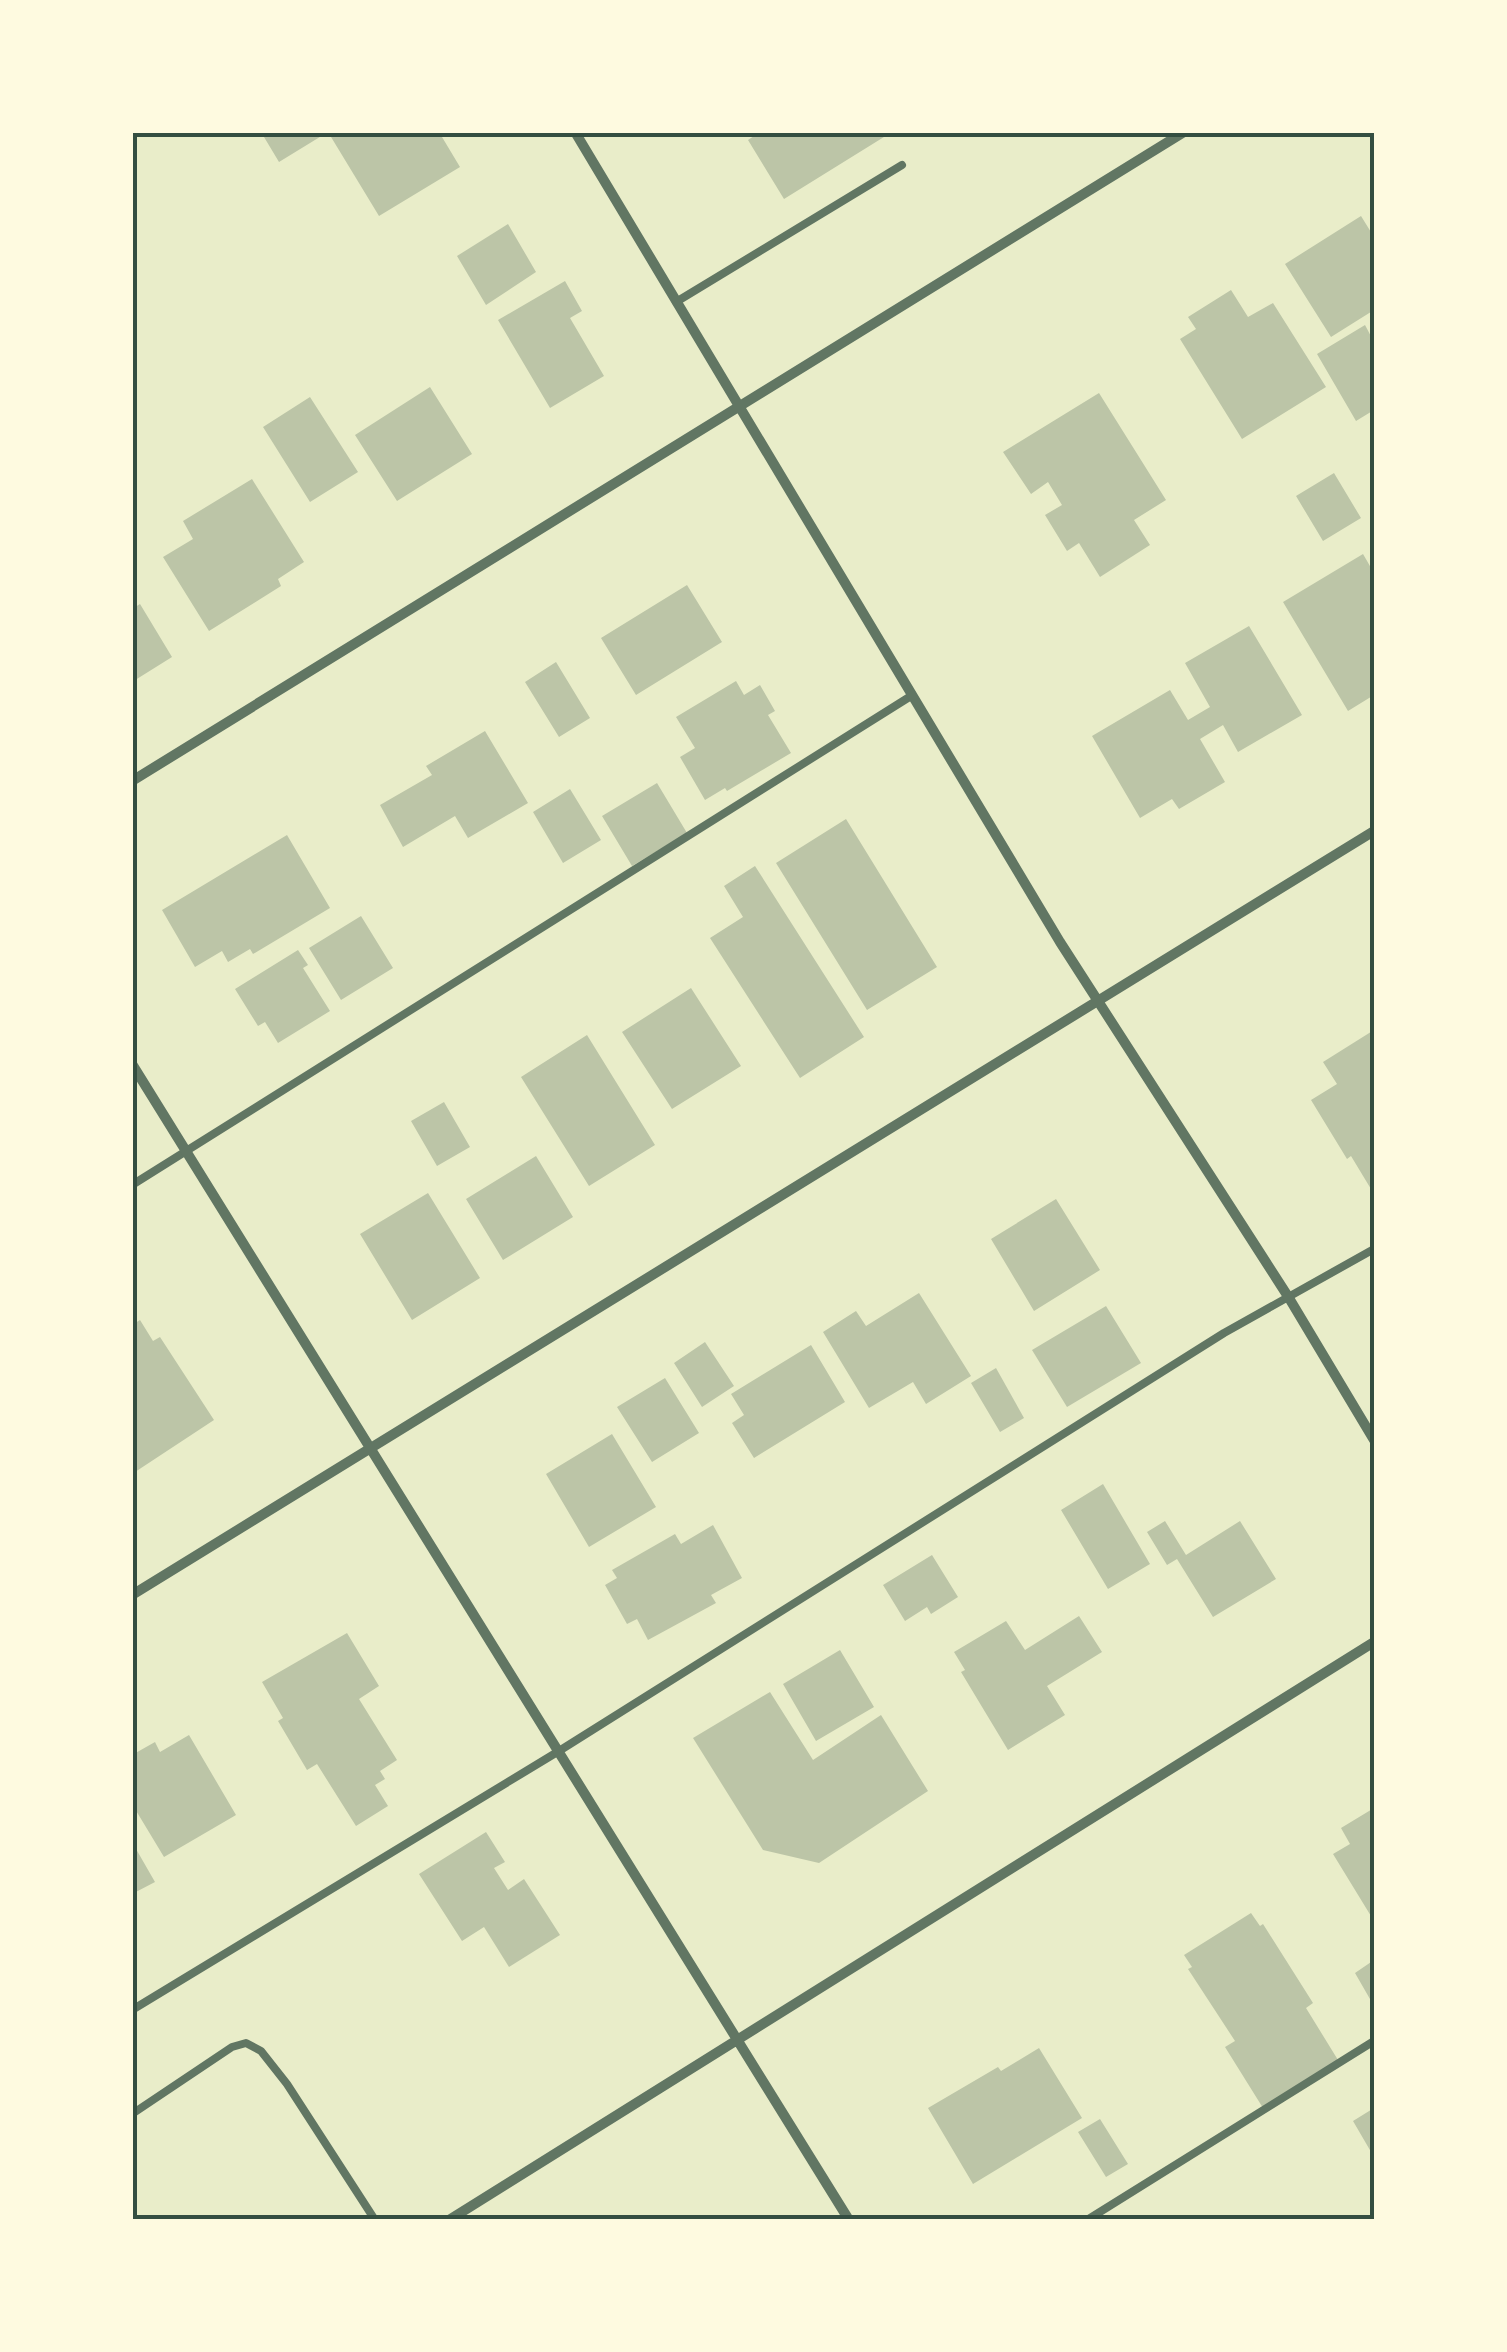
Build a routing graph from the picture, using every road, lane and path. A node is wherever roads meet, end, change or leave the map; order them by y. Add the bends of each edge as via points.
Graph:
1 (575, 132) edge
2 (1184, 132) edge
3 (902, 165) dead end
4 (676, 302) junction
5 (739, 408) junction
6 (911, 696) junction
7 (132, 781) edge
8 (1374, 831) edge
9 (1097, 1001) junction
10 (132, 1064) edge
11 (186, 1151) junction
12 (132, 1185) edge
13 (1374, 1249) edge
14 (1289, 1298) junction
15 (1374, 1440) edge
16 (370, 1448) junction
17 (132, 1595) edge
18 (1374, 1642) edge
19 (559, 1751) junction
20 (132, 2010) edge
21 (738, 2040) junction
22 (1374, 2041) edge
23 (132, 2114) edge
24 (375, 2220) edge
25 (449, 2220) edge
26 (849, 2220) edge
27 (1087, 2220) edge

1 - 4 street
2 - 5 street
3 - 4 lane
4 - 5 street
5 - 6 street
5 - 7 street
6 - 9 street
6 - 11 lane
8 - 9 street
9 - 14 street
9 - 16 street
10 - 11 street
11 - 12 lane
11 - 16 street
13 - 14 lane
14 - 15 street
14 - 19 lane
16 - 17 street
16 - 19 street
18 - 21 street
19 - 20 lane
19 - 21 street
21 - 25 street
21 - 26 street
22 - 27 lane
23 - 24 lane via 246,2043 261,2050 286,2084

